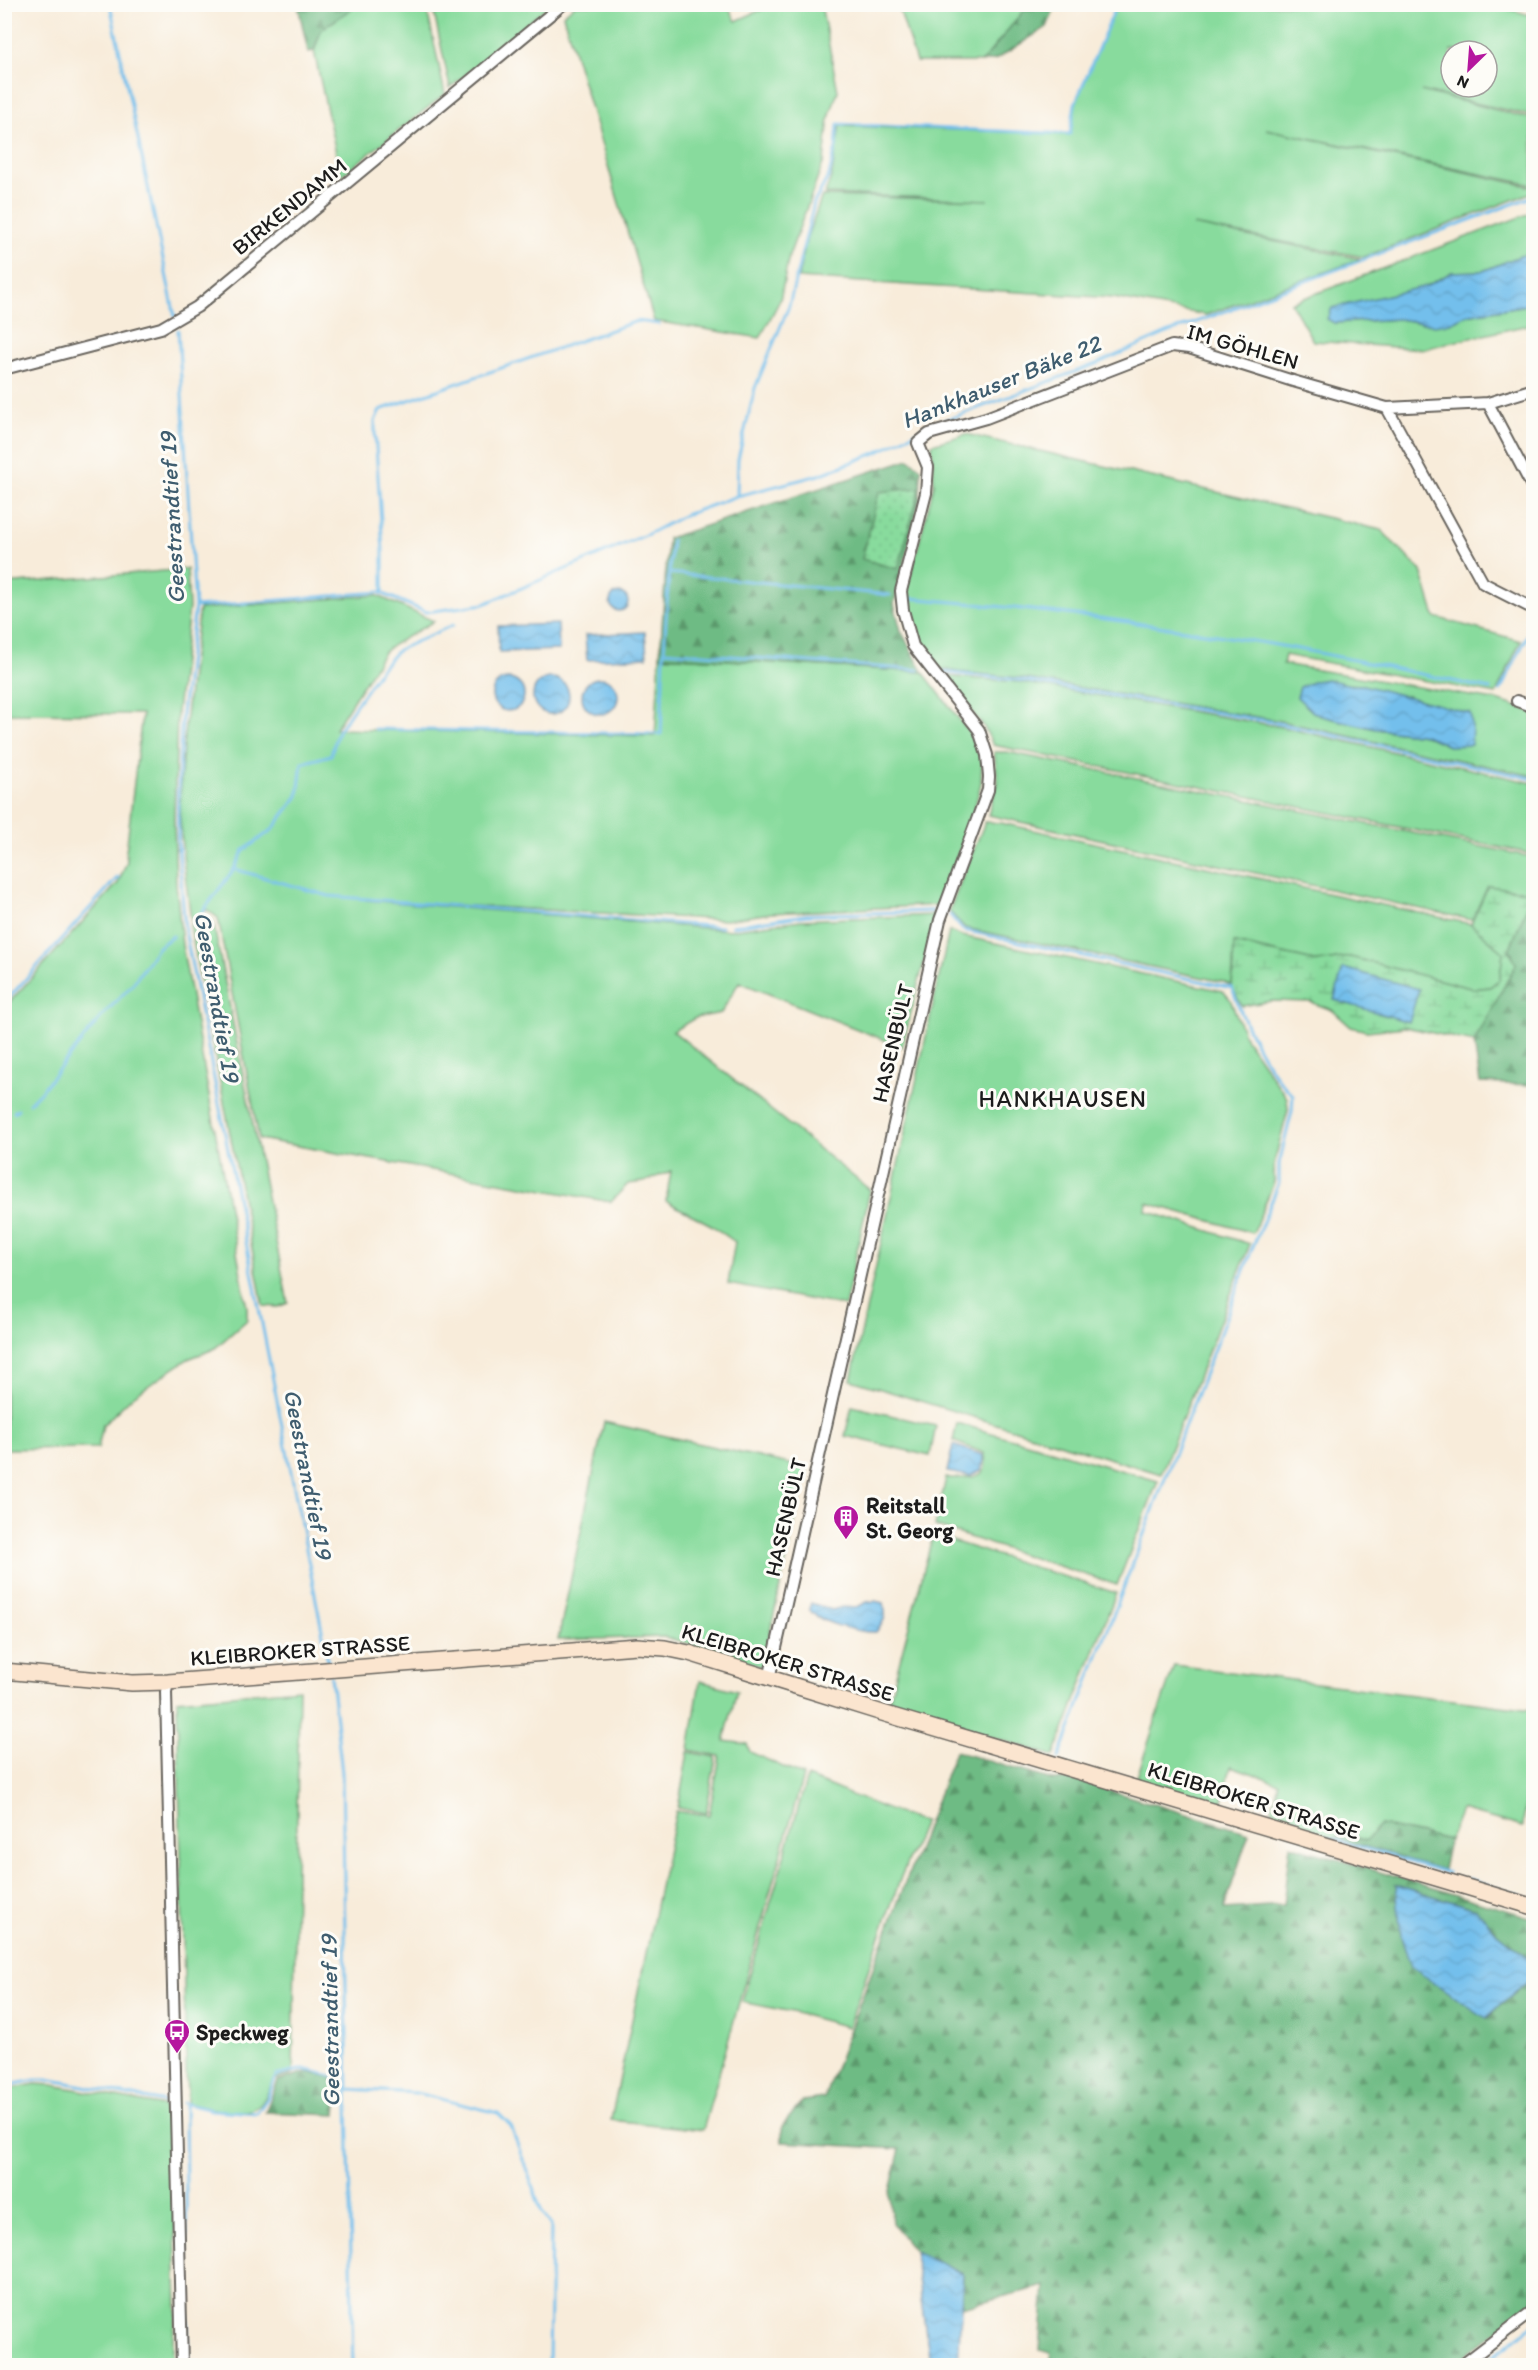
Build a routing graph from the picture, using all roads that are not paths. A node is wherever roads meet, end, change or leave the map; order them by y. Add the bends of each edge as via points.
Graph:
1 (563, 4) edge
2 (4, 369) edge
3 (1533, 389) edge
4 (1488, 403) junction
5 (1387, 408) junction
6 (918, 442) joint
7 (1533, 490) edge
8 (1533, 601) edge
9 (1517, 701) dead end
10 (1533, 707) edge
11 (4, 1671) edge
12 (769, 1679) junction
13 (168, 1682) junction
14 (1533, 1907) edge
15 (1533, 2310) edge
16 (182, 2366) edge
17 (1461, 2366) edge

1 - 2 street, BIRKENDAMM via 181,318 161,328
3 - 4 street, IM GÖHLEN
4 - 5 street, IM GÖHLEN
4 - 7 street
5 - 6 street, IM GÖHLEN via 1172,346 986,418 929,434
5 - 8 street via 1483,583 1530,607
6 - 12 street, HASENBÜLT via 928,467 926,493 901,591 903,610 914,646 979,730 987,755 988,790 940,920
9 - 10 street
11 - 13 street, KLEIBROKER STRASSE via 114,1682
12 - 13 street, KLEIBROKER STRASSE via 689,1653 637,1646
12 - 14 street, KLEIBROKER STRASSE
13 - 16 street
15 - 17 street

